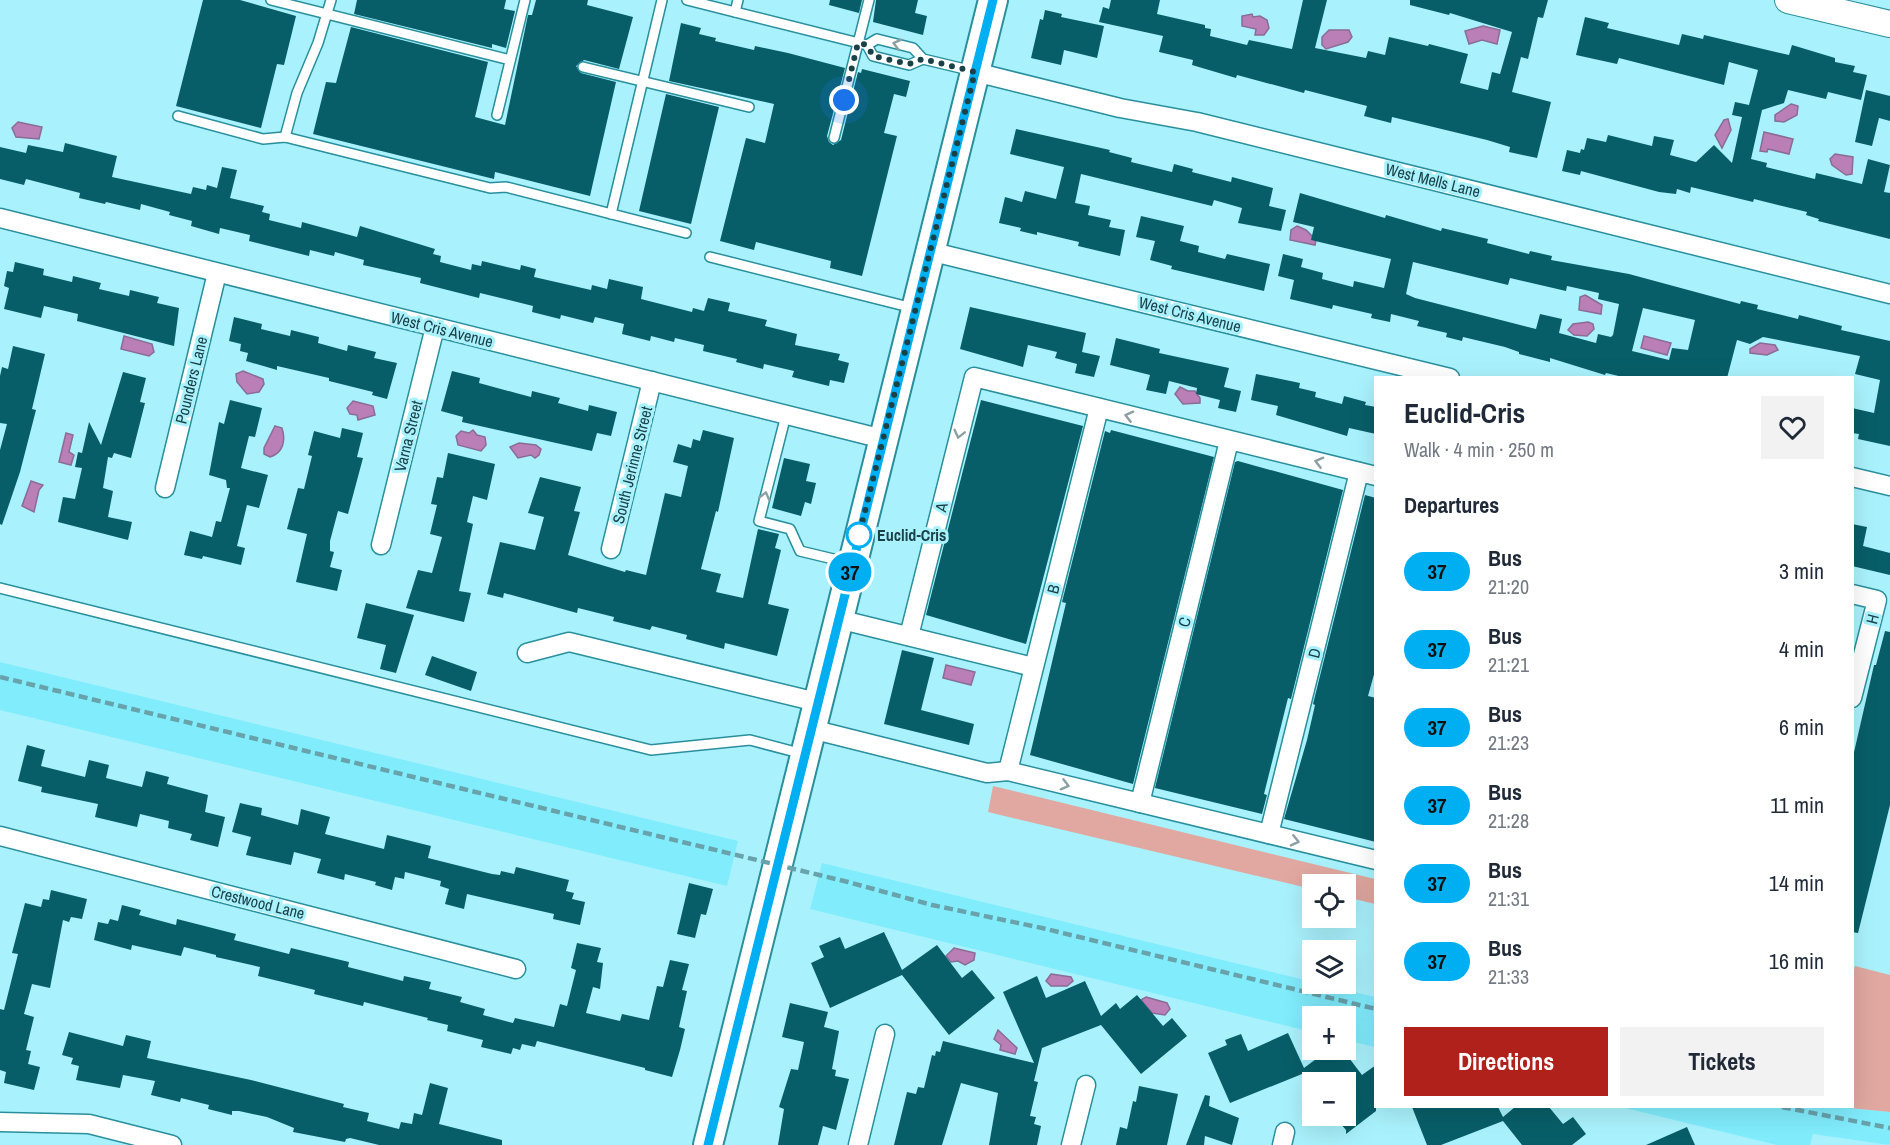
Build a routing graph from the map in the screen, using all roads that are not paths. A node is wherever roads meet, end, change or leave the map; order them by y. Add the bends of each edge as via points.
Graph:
1 (271, 0) edge
2 (331, 0) edge
3 (525, 0) edge
4 (662, 0) edge
5 (687, 0) edge
6 (738, 0) edge
7 (869, 0) edge
8 (993, 0) edge
9 (1788, 0) edge
10 (735, 12) junction
11 (328, 14) junction
12 (1890, 24) edge
13 (863, 44) junction
14 (923, 59) junction
15 (510, 60) junction
16 (583, 67) dead end
17 (975, 72) junction
18 (641, 81) junction
19 (749, 107) dead end
20 (497, 115) dead end
21 (178, 116) dead end
22 (285, 137) junction
23 (834, 138) dead end
24 (611, 214) junction
25 (0, 218) edge
26 (686, 232) dead end
27 (929, 250) junction
28 (710, 257) dead end
29 (217, 273) junction
30 (1890, 294) edge
31 (915, 309) junction
32 (435, 327) junction
33 (1442, 376) edge
34 (652, 381) junction
35 (1099, 408) junction
36 (786, 415) junction
37 (883, 439) junction
38 (1229, 441) junction
39 (1367, 474) edge
40 (1854, 477) edge
41 (1890, 486) edge
42 (165, 488) dead end
43 (381, 545) dead end
44 (611, 549) dead end
45 (852, 564) junction
46 (0, 588) edge
47 (1854, 594) edge
48 (838, 619) junction
49 (909, 636) junction
50 (526, 653) dead end
51 (1034, 667) junction
52 (1854, 690) edge
53 (811, 728) junction
54 (1008, 771) junction
55 (1140, 803) junction
56 (1269, 834) junction
57 (0, 836) edge
58 (1374, 860) edge
59 (516, 969) dead end
60 (885, 1034) dead end
61 (1086, 1085) dead end
62 (0, 1122) edge
63 (172, 1145) edge
64 (708, 1145) edge
65 (858, 1145) edge
66 (1071, 1145) edge

1 - 11 lane
2 - 11 lane
3 - 15 lane
4 - 18 lane
5 - 10 lane
6 - 10 lane
7 - 13 lane
8 - 17 main road
9 - 12 street
10 - 13 lane
11 - 15 lane
11 - 22 lane via 297,93
14 -> 13 lane via 913,48 895,43 877,39
13 - 14 lane via 873,56 909,64
13 - 23 lane
14 - 17 lane
15 - 20 lane
16 - 18 lane
17 - 27 main road
17 - 30 street, West Mells Lane via 1120,108 1197,122
18 - 19 lane
18 - 24 lane
21 - 22 lane via 263,139
22 - 24 lane
24 - 26 lane
25 - 29 street, West Cris Avenue
27 - 31 main road
27 - 33 street, West Cris Avenue
28 - 31 lane
29 - 32 street, West Cris Avenue
29 - 42 street, Pounders Lane
31 - 37 main road
32 - 34 street, West Cris Avenue
32 - 43 street, Varna Street
34 - 36 street, West Cris Avenue
34 - 44 street, South Jerinne Street
38 -> 35 street
35 -> 49 street, A via 974,377
35 - 51 street, B
36 - 37 street, West Cris Avenue
45 -> 36 lane via 800,551 790,529 759,521
37 - 45 main road
39 -> 38 street
38 - 55 street, C
39 - 56 street, D
40 - 41 street
45 - 48 main road
46 - 53 lane via 651,750 750,740
47 - 52 street, H via 1877,600
48 - 49 street
48 - 53 main road
49 - 51 street
50 - 53 street via 569,642
51 - 54 street, B
53 - 54 street via 987,772
53 - 64 main road
54 -> 55 street
55 - 56 street
56 -> 58 street
57 - 59 street, Crestwood Lane
60 - 65 street
61 - 66 street
62 - 63 street via 89,1124

